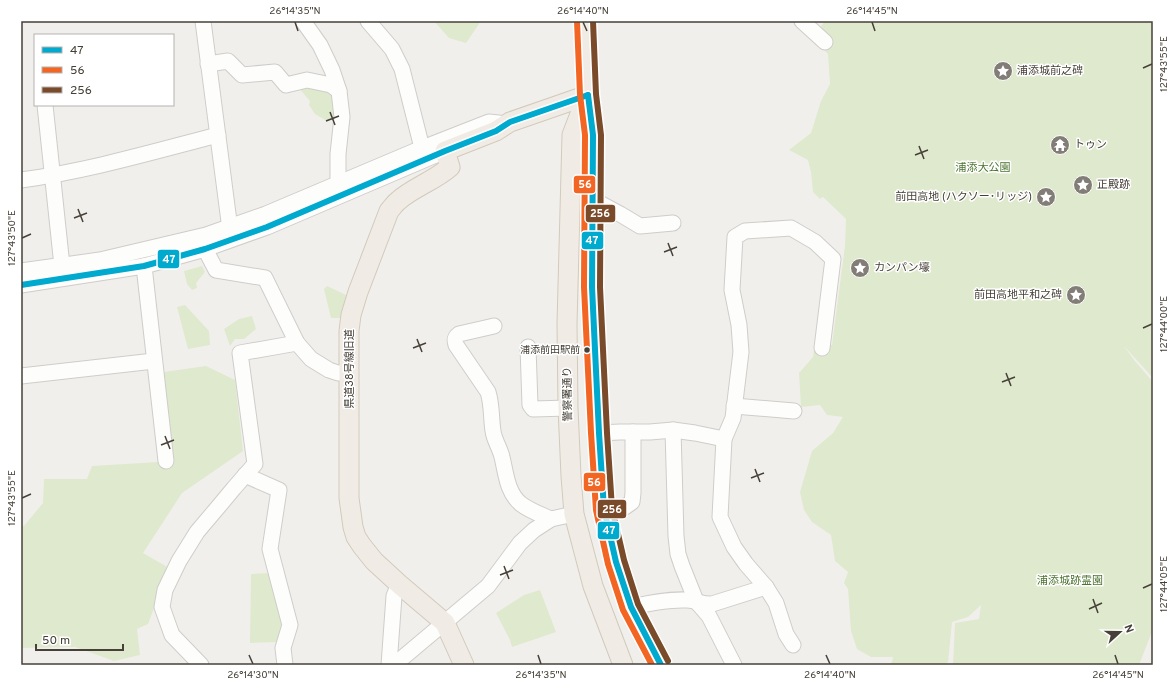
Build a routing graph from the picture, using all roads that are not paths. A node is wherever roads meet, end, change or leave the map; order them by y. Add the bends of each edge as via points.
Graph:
1 (203, 21) edge
2 (303, 21) edge
3 (368, 21) edge
4 (585, 21) edge
5 (802, 21) edge
6 (824, 42) dead end
7 (208, 64) junction
8 (339, 91) junction
9 (588, 95) junction
10 (45, 106) edge
11 (507, 124) junction
12 (218, 135) junction
13 (422, 148) junction
14 (445, 151) junction
15 (52, 176) junction
16 (21, 180) edge
17 (338, 184) junction
18 (594, 200) junction
19 (673, 223) dead end
20 (230, 233) junction
21 (205, 248) junction
22 (62, 266) junction
23 (144, 266) junction
24 (21, 272) edge
25 (21, 285) edge
26 (494, 326) dead end
27 (298, 343) junction
28 (528, 347) dead end
29 (822, 348) dead end
30 (154, 361) junction
31 (350, 373) junction
32 (21, 376) edge
33 (734, 406) junction
34 (568, 408) junction
35 (794, 411) dead end
36 (674, 430) junction
37 (633, 432) junction
38 (598, 433) junction
39 (724, 439) junction
40 (166, 461) dead end
41 (245, 476) junction
42 (604, 509) junction
43 (574, 514) junction
44 (551, 519) junction
45 (399, 584) junction
46 (766, 586) junction
47 (696, 601) junction
48 (631, 607) junction
49 (445, 623) junction
50 (793, 645) dead end
51 (201, 665) edge
52 (285, 665) edge
53 (389, 665) edge
54 (394, 665) edge
55 (464, 665) edge
56 (622, 665) edge
57 (660, 665) edge
58 (734, 665) edge

1 - 7 street
2 - 8 street via 320,45
3 - 13 street via 392,49 402,69
4 - 9 main road, 警察署通り
5 - 6 street
7 - 8 street via 228,61 242,75 275,72 286,84 307,80 331,85
7 - 12 street
8 - 17 street via 342,117
9 - 11 main road
9 - 18 main road, 警察署通り via 593,135
9 - 34 main road, 警察署通り via 572,134 567,324
10 - 15 street
11 - 13 street via 489,122
11 - 14 main road via 496,131
12 - 15 street via 101,166
12 - 20 street
13 - 17 street
14 - 20 street via 267,227
14 - 31 main road, 県道38号線旧道 via 450,167 402,198 389,211 351,315
15 - 16 street
15 - 22 street
17 - 20 street via 266,214
18 - 19 street via 640,226
18 - 38 main road, 警察署通り via 592,287
20 - 21 street
20 - 22 street
21 - 23 street
21 - 27 street via 216,270 265,278
22 - 24 street
23 - 25 street
23 - 30 street
26 - 44 street via 460,334 454,340 488,392 493,433 502,455 510,488 521,504
27 - 31 street via 311,359 329,370
27 - 41 street via 240,352 255,464
28 - 34 street via 530,405 533,409
29 - 33 street via 833,259 816,242 791,228 745,230 735,237 732,290 740,325 741,352
30 - 32 street
30 - 40 street
31 - 45 main road, 県道38号線旧道 via 349,498 353,527 362,546
33 - 35 street
33 - 39 street via 733,418
34 - 43 main road, 警察署通り
36 - 37 street
36 - 39 street
36 - 47 street via 678,554
37 - 38 street
37 - 42 street via 632,502 625,507
38 - 42 main road, 警察署通り
39 - 46 street via 720,517 734,547
41 - 51 street via 197,532 165,590 162,607 172,635
41 - 52 street via 279,490 270,549 290,625 283,648
42 - 48 main road, 警察署通り via 616,562
43 - 44 street
43 - 56 main road, 警察署通り via 593,586
44 - 49 street via 520,543 488,586
45 - 49 main road, 県道38号線旧道
45 - 53 street via 394,596
46 - 47 street via 712,604
46 - 50 street via 776,603 786,634
47 - 48 street via 661,601
47 - 58 street via 709,616
48 - 57 main road, 警察署通り
49 - 54 street
49 - 55 main road, 県道38号線旧道

